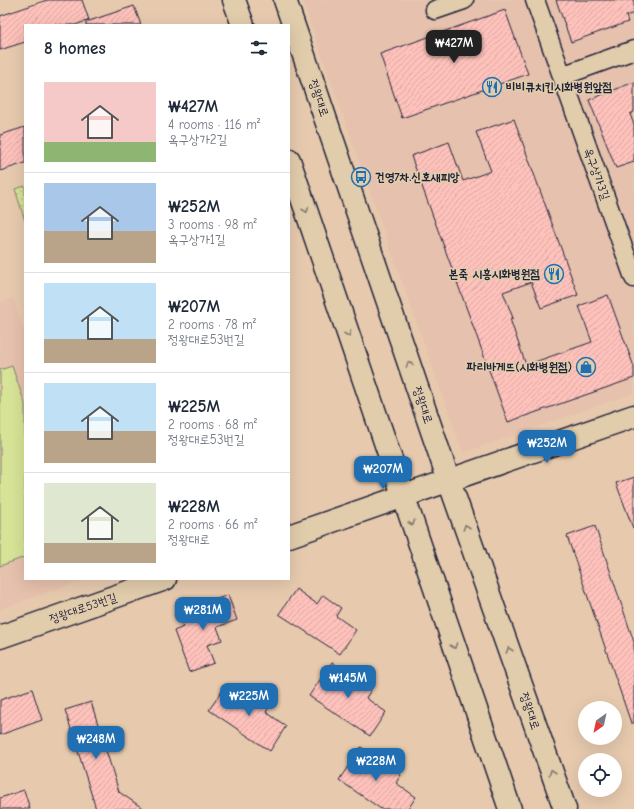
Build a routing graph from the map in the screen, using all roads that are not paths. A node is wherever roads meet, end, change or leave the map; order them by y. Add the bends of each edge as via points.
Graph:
1 (234, 0) edge
2 (285, 0) edge
3 (464, 0) edge
4 (535, 0) edge
5 (435, 10) dead end
6 (243, 24) edge
7 (634, 50) edge
8 (562, 76) junction
9 (290, 163) edge
10 (633, 274) edge
11 (634, 416) edge
12 (449, 480) junction
13 (403, 496) junction
14 (290, 536) edge
15 (163, 580) edge
16 (0, 637) edge
17 (510, 809) edge
18 (565, 809) edge

1 - 6 street
12 -> 2 street, 정왕대로
3 - 5 street
4 - 8 street, 옥구상가3길
7 - 8 street
8 - 10 street, 옥구상가3길
9 -> 13 street
11 - 12 street
12 - 13 street
18 -> 12 street, 정왕대로
13 - 14 street
13 -> 17 street
15 - 16 street, 정왕대로53번길

